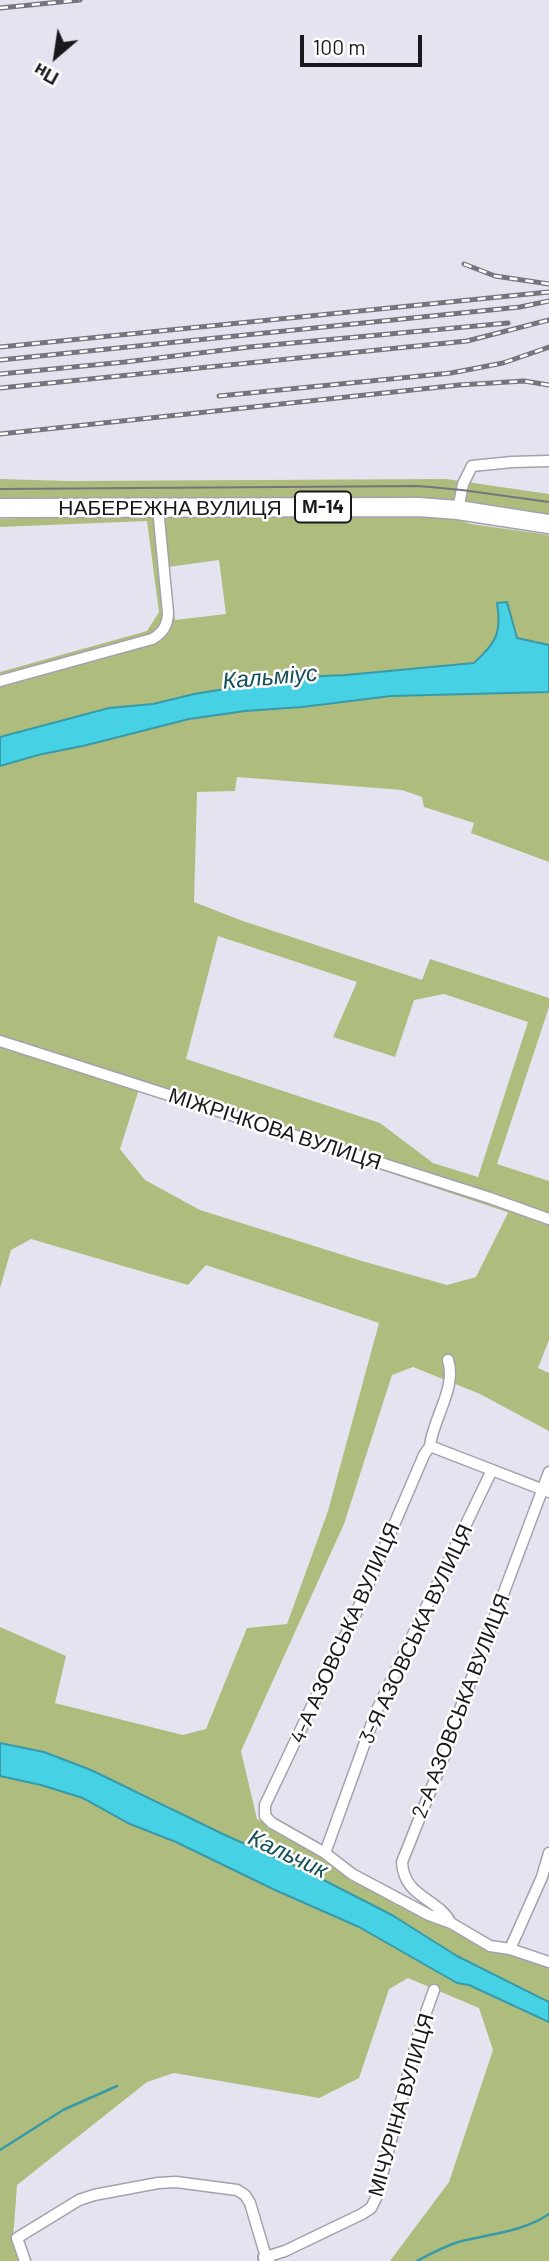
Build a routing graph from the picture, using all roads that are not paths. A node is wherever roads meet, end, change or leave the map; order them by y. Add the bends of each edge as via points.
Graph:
1 (549, 461) edge
2 (0, 508) edge
3 (158, 508) junction
4 (458, 510) junction
5 (549, 524) edge
6 (0, 681) edge
7 (0, 1041) edge
8 (549, 1219) edge
9 (448, 1360) dead end
10 (430, 1446) junction
11 (492, 1470) junction
12 (549, 1472) edge
13 (546, 1491) edge
14 (325, 1853) junction
15 (549, 1853) edge
16 (451, 1923) junction
17 (510, 1949) junction
18 (549, 1962) edge
19 (434, 1990) dead end
20 (267, 2259) edge
21 (24, 2261) edge

1 - 4 street via 472,467 465,477
2 - 3 highway, НАБЕРЕЖНА ВУЛИЦЯ / М-14
3 - 4 highway, НАБЕРЕЖНА ВУЛИЦЯ / М-14 via 384,506
3 - 6 street via 168,613 162,632 152,639
4 - 5 highway, НАБЕРЕЖНА ВУЛИЦЯ / М-14
7 - 8 street, МІЖРІЧКОВА ВУЛИЦЯ
9 - 10 street, 4-А АЗОВСЬКА ВУЛИЦЯ via 449,1382
10 - 11 street
10 - 14 street, 4-А АЗОВСЬКА ВУЛИЦЯ via 265,1805 267,1820
11 - 13 street
11 - 14 street, 3-Я АЗОВСЬКА ВУЛИЦЯ via 376,1712
12 - 13 street, 2-А АЗОВСЬКА ВУЛИЦЯ
13 - 16 street, 2-А АЗОВСЬКА ВУЛИЦЯ via 402,1863 409,1886
14 - 16 street via 360,1878
15 - 17 street
16 - 17 street via 490,1946
17 - 18 street
19 - 20 street, МІЧУРІНА ВУЛИЦЯ via 374,2203 362,2214
20 - 21 street via 245,2195 229,2188 176,2182 79,2200 17,2238

